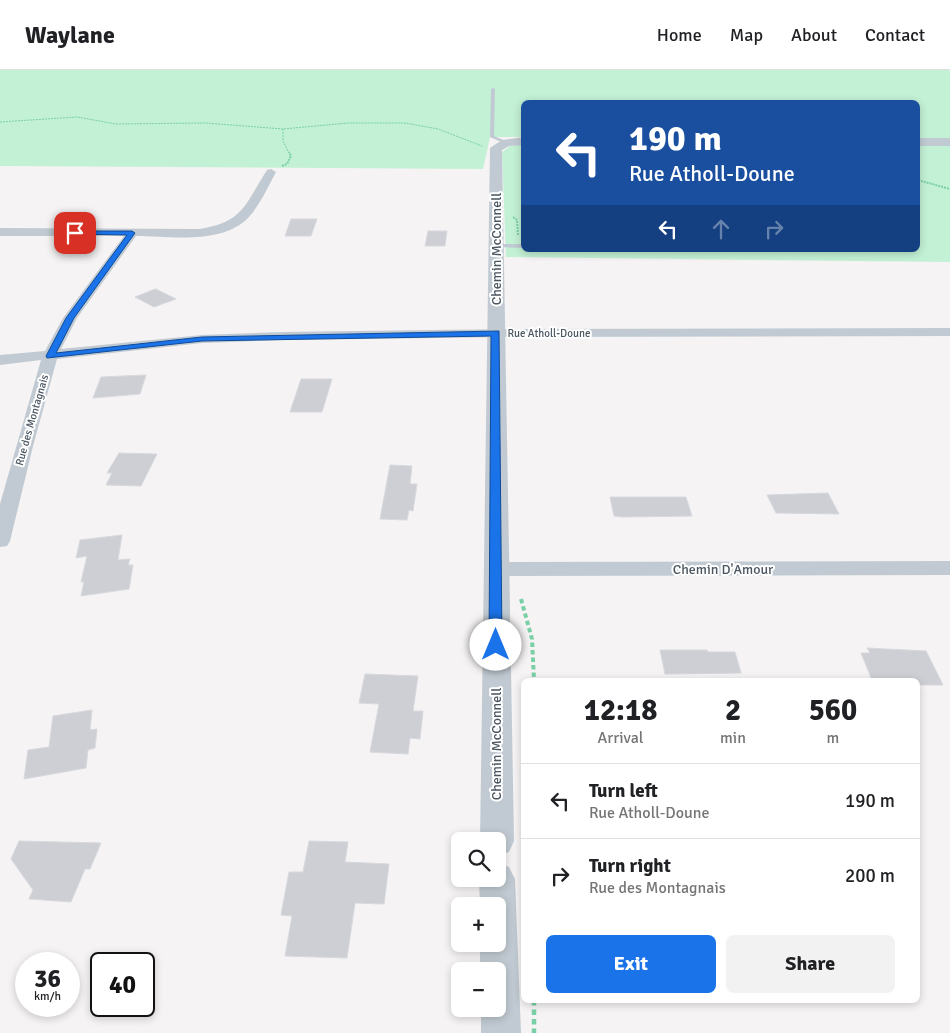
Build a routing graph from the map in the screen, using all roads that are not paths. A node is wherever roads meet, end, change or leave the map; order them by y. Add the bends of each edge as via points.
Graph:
1 (493, 89) dead end
2 (521, 142) edge
3 (920, 142) edge
4 (950, 142) edge
5 (501, 145) junction
6 (271, 172) road end
7 (0, 232) edge
8 (132, 233) junction
9 (495, 246) junction
10 (521, 246) edge
11 (950, 332) edge
12 (496, 333) junction
13 (50, 356) junction
14 (0, 360) edge
15 (0, 541) edge
16 (950, 568) edge
17 (495, 569) junction
18 (497, 832) edge
19 (497, 887) edge
20 (501, 1033) edge

1 - 5 lane via 492,137
2 - 5 street
3 - 4 street
5 - 9 street, Chemin McConnell
6 - 8 street via 244,216 226,228 198,233
7 - 8 street
8 - 13 street, Rue des Montagnais via 70,318
9 - 10 lane
9 - 12 street, Chemin McConnell
11 - 12 street, Rue Atholl-Doune
12 - 13 street, Rue Atholl-Doune via 202,339
12 - 17 street, Chemin McConnell
13 - 14 street, Rue Atholl-Doune
13 - 15 street, Rue des Montagnais
16 - 17 street, Chemin D'Amour
17 - 18 street, Chemin McConnell
19 - 20 street

